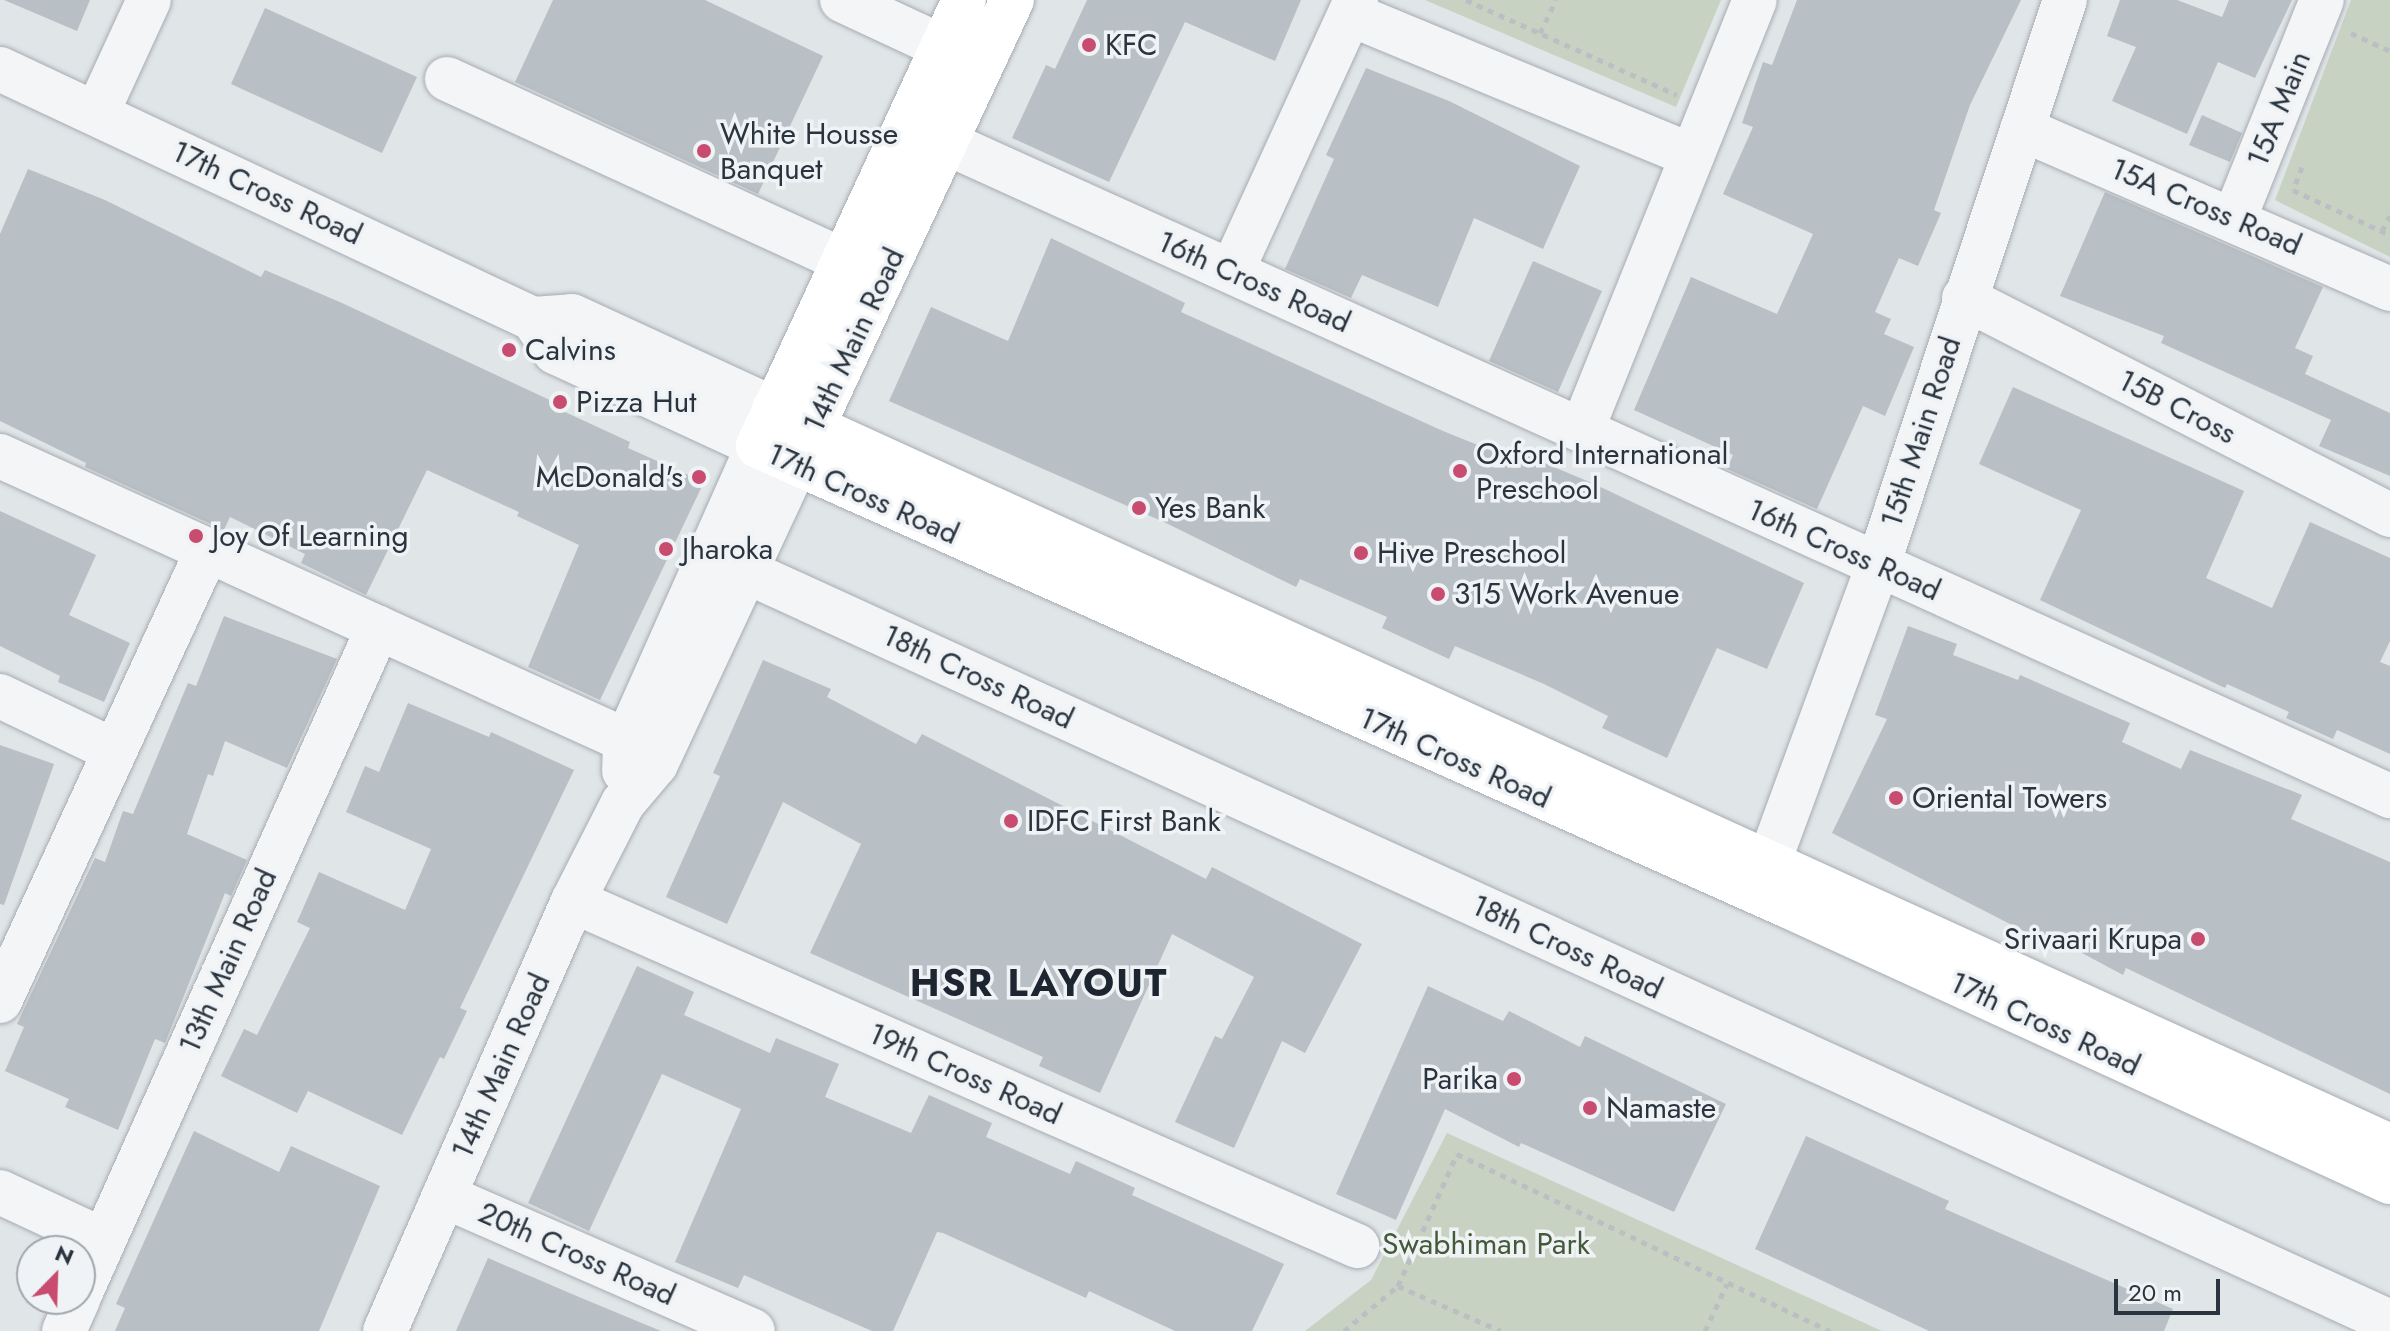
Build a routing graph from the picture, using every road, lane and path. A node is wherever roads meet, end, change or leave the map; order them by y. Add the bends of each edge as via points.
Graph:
1 (149, 0) edge
2 (842, 0) edge
3 (964, 0) edge
4 (1012, 0) edge
5 (1466, 0) edge
6 (1556, 0) edge
7 (1755, 0) edge
8 (2065, 0) edge
9 (1353, 7) edge
10 (2339, 11) edge
11 (1540, 33) junction
12 (2351, 33) junction
13 (943, 47) junction
14 (2346, 48) dead end
15 (2390, 51) edge
16 (0, 69) edge
17 (447, 79) dead end
18 (1684, 83) dead end
19 (97, 113) junction
20 (2022, 129) junction
21 (949, 144) junction
22 (1690, 155) junction
23 (2304, 161) dead end
24 (2390, 216) edge
25 (2235, 217) junction
26 (2382, 231) junction
27 (2390, 235) edge
28 (843, 260) junction
29 (1232, 271) junction
30 (2390, 289) edge
31 (1964, 298) junction
32 (1582, 430) junction
33 (785, 436) junction
34 (0, 456) edge
35 (2390, 515) edge
36 (207, 551) junction
37 (1878, 565) junction
38 (745, 571) junction
39 (378, 628) junction
40 (0, 696) edge
41 (615, 736) junction
42 (115, 751) junction
43 (2390, 796) edge
44 (623, 803) junction
45 (1769, 862) junction
46 (573, 901) junction
47 (0, 1001) edge
48 (2390, 1146) edge
49 (2390, 1182) edge
50 (0, 1192) edge
51 (444, 1196) junction
52 (103, 1240) junction
53 (1357, 1246) dead end
54 (96, 1256) edge
55 (1727, 1284) junction
56 (1398, 1286) junction
57 (2390, 1322) edge
58 (385, 1331) edge
59 (753, 1331) edge
60 (1344, 1331) edge
61 (1501, 1331) edge
62 (1705, 1331) edge
63 (1830, 1331) edge

1 - 19 street
2 - 13 street
3 - 13 main road, 14th Main Road
4 - 21 main road, 14th Main Road
5 - 11 path
6 - 11 path
7 - 22 street
8 - 20 street, 15th Main Road
9 - 22 street
9 - 29 street
10 - 12 path
10 - 25 street, 15A Main
11 - 18 path via 1679,96
12 - 14 path
12 - 15 path
13 - 28 main road, 14th Main Road
16 - 19 street, 17th Cross Road
17 - 28 street
19 - 33 street, 17th Cross Road via 533,319 555,352
20 - 25 street, 15A Cross Road
20 - 31 street, 15th Main Road
21 - 29 street, 16th Cross Road
21 - 33 main road, 14th Main Road
22 - 32 street
23 - 26 path via 2293,190
24 - 26 path
25 - 30 street, 15A Cross Road
26 - 27 path
28 - 33 main road, 14th Main Road
29 - 32 street, 16th Cross Road
31 - 35 street, 15B Cross
31 - 37 street, 15th Main Road
32 - 37 street, 16th Cross Road
33 - 38 street, 14th Main Road
33 - 41 street, 14th Main Road
33 - 45 main road, 17th Cross Road
33 - 49 main road, 17th Cross Road
34 - 36 street
36 - 39 street
36 - 42 street
37 - 43 street, 16th Cross Road
37 - 45 street, 15th Main Road
38 - 44 street, 14th Main Road via 656,764
38 - 57 street, 18th Cross Road
39 - 41 street
39 - 52 street, 13th Main Road
40 - 42 street
41 - 44 street, 14th Main Road
42 - 47 street
44 - 46 street, 14th Main Road
45 - 48 main road, 17th Cross Road
46 - 51 street, 14th Main Road
46 - 53 street, 19th Cross Road
50 - 52 street
51 - 58 street, 14th Main Road
51 - 59 street, 20th Cross Road
52 - 54 street, 13th Main Road
55 - 56 path via 1457,1154
55 - 62 path
55 - 63 path
56 - 60 path
56 - 61 path

